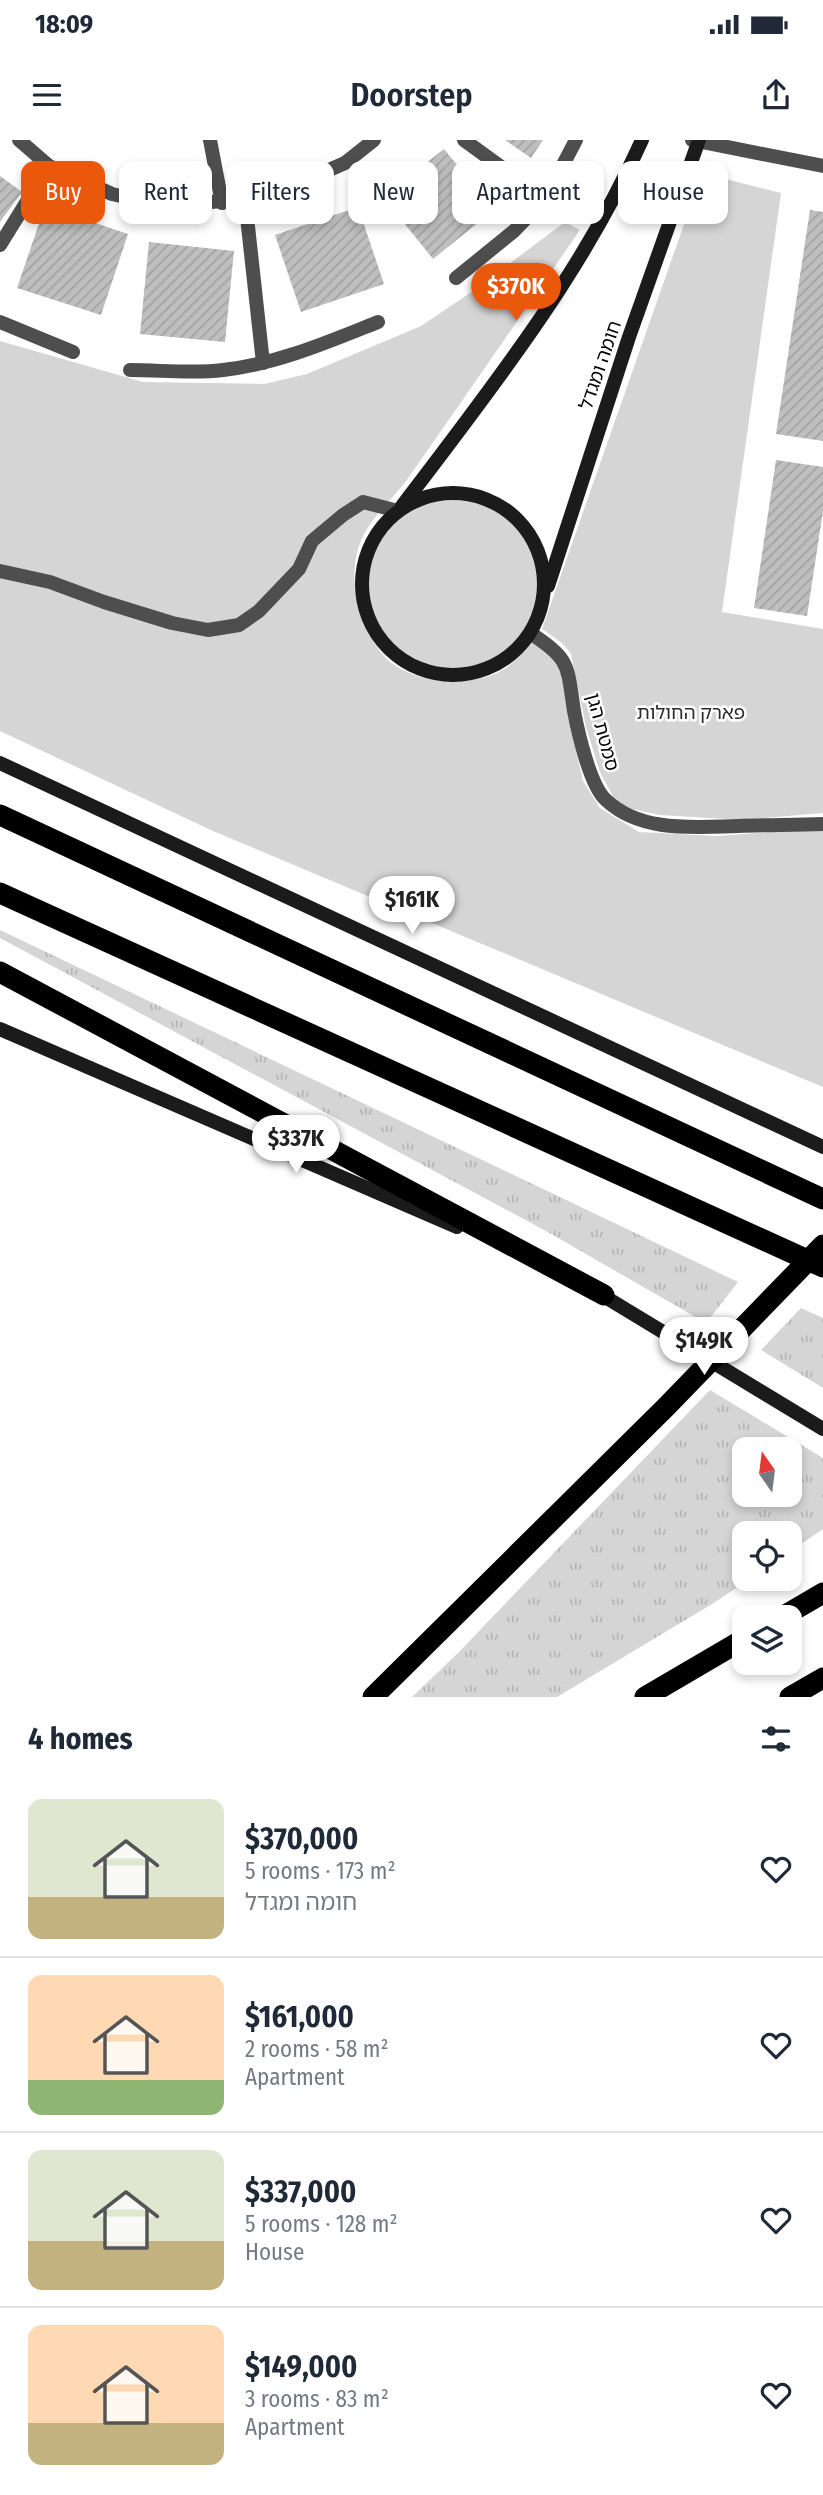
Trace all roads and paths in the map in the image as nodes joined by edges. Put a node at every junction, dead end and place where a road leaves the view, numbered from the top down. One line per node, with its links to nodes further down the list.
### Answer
1 (19, 140): 8 (street)
2 (210, 140): 15 (street)
3 (374, 140): 12 (street)
4 (464, 140): 9 (street)
5 (576, 140): 10 (street)
6 (642, 140): 26 (main road, חומה ומגדל)
7 (697, 141): 11 (street); 28 (main road, חומה ומגדל)
8 (43, 161)
9 (493, 161)
10 (565, 161)
11 (823, 166)
12 (334, 168)
13 (105, 191): 15 (street)
14 (226, 202): 15 (street)
15 (222, 203)
16 (21, 211): 19 (street)
17 (248, 224): 24 (street)
18 (521, 224): 20 (street)
19 (0, 244)
20 (456, 278)
21 (0, 322): 23 (street)
22 (378, 322): 24 (street)
23 (73, 352)
24 (263, 363): 25 (street)
25 (130, 370)
26 (398, 511): 27 (street); 28 (main road, חומה ומגדל); 29 (main road, חומה ומגדל)
27 (0, 571)
28 (542, 604): 29 (main road, חומה ומגדל)
29 (530, 633): 32 (street, סמטת הגן)
30 (0, 763): 36 (main road)
31 (0, 815): 37 (highway)
32 (823, 824)
33 (0, 894): 39 (highway)
34 (0, 972): 40 (highway)
35 (0, 1029): 40 (main road)
36 (823, 1147)
37 (823, 1199)
38 (823, 1245): 46 (highway)
39 (823, 1267)
40 (604, 1295): 41 (main road)
41 (823, 1429)
42 (823, 1593): 43 (highway)
43 (802, 1605)
44 (732, 1646): 47 (highway)
45 (823, 1678): 48 (highway)
46 (373, 1697)
47 (645, 1697)
48 (790, 1697)

